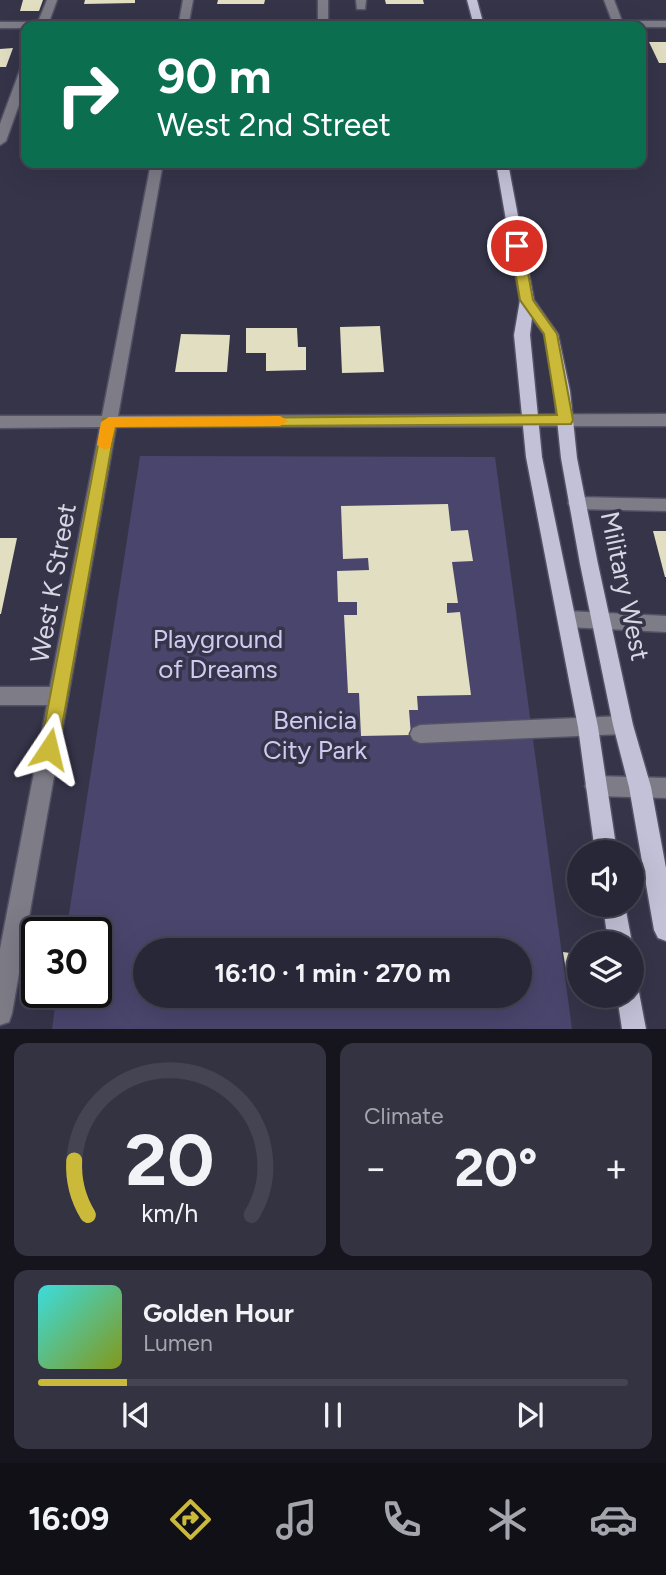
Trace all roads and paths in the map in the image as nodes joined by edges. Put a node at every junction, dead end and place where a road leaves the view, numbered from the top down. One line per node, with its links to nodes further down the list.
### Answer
1 (52, 0): 6 (street)
2 (188, 0): 7 (street)
3 (323, 0): 8 (street)
4 (472, 0): 9 (main road)
5 (609, 0): 10 (street)
6 (44, 21)
7 (184, 21)
8 (323, 21)
9 (478, 21)
10 (617, 21)
11 (0, 24): 12 (street)
12 (21, 24)
13 (646, 24): 14 (street)
14 (666, 24)
15 (21, 84): 16 (street)
16 (0, 141)
17 (157, 168): 24 (street, West K Street)
18 (503, 168): 19 (main road, Military West)
19 (527, 300): 20 (main road, Military West); 21 (main road, Military West)
20 (530, 420): 21 (street); 24 (street); 27 (main road, Military West)
21 (565, 420): 22 (street); 25 (main road, Military West)
22 (666, 420)
23 (0, 422): 24 (street)
24 (109, 422): 31 (street, West K Street)
25 (578, 503): 26 (street); 28 (main road, Military West)
26 (666, 505)
27 (567, 619): 28 (street); 33 (main road, Military West)
28 (601, 620): 29 (street); 32 (main road, Military West)
29 (666, 624)
30 (0, 696): 31 (street)
31 (59, 696): 41 (street, West K Street)
32 (623, 725): 33 (street); 36 (main road, Military West)
33 (588, 727): 34 (street); 35 (main road, Military West)
34 (420, 734)
35 (596, 786): 36 (street); 38 (main road, Military West)
36 (640, 787): 37 (street); 39 (main road, Military West)
37 (666, 788)
38 (604, 840)
39 (666, 930)
40 (631, 1008): 42 (main road)
41 (0, 1013)
42 (635, 1029)

